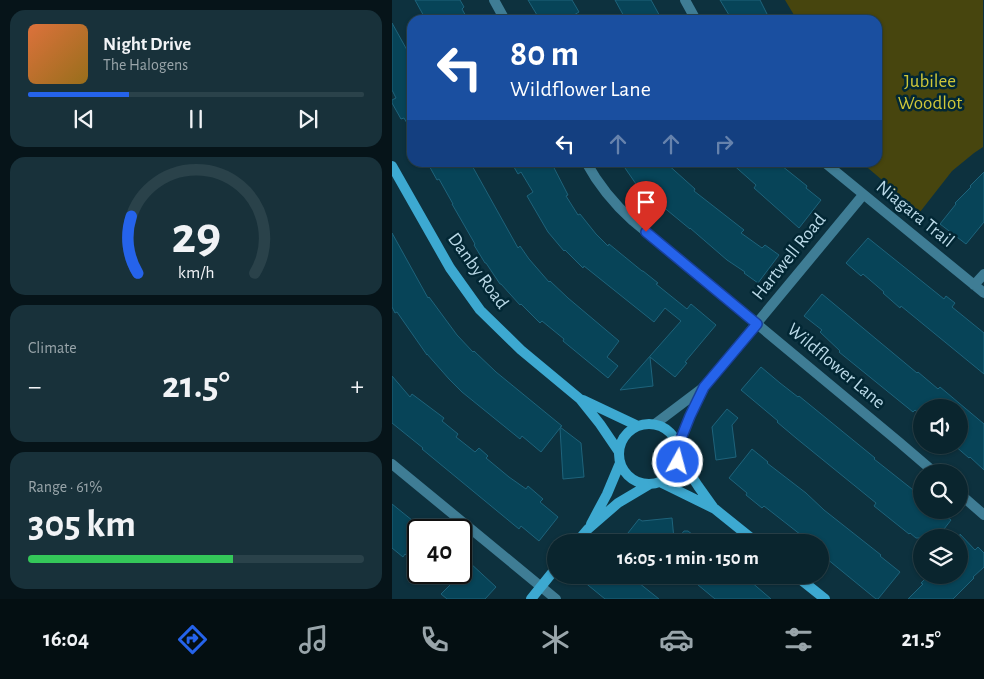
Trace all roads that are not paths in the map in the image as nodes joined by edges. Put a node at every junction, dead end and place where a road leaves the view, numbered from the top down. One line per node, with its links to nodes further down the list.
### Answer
1 (494, 0): 3 (street)
2 (685, 0): 4 (street)
3 (502, 15)
4 (693, 15)
5 (392, 166): 14 (street, Danby Road)
6 (589, 167): 12 (street, Wildflower Lane)
7 (830, 167): 8 (street, Niagara Trail)
8 (863, 194): 10 (street, Niagara Trail); 12 (street, Hartwell Road)
9 (984, 274): 10 (street)
10 (974, 285): 11 (street, Niagara Trail)
11 (984, 293)
12 (757, 324): 13 (street, Hartwell Road); 22 (street, Wildflower Lane)
13 (704, 387): 15 (street, Hartwell Road); 17 (street, Hartwell Road)
14 (580, 399): 16 (street, Danby Road); 18 (street, Danby Road)
15 (655, 424): 16 (street); 17 (street)
16 (638, 426): 18 (street)
17 (678, 446): 19 (street)
18 (618, 452): 20 (street)
19 (679, 457): 23 (street); 25 (street)
20 (620, 463): 23 (street); 27 (street)
21 (392, 464): 32 (street)
22 (925, 464)
23 (655, 483): 25 (street); 27 (street)
24 (968, 501): 26 (street)
25 (715, 510): 29 (street)
26 (984, 516)
27 (588, 529): 28 (street)
28 (584, 534)
29 (746, 534)
30 (547, 579): 32 (street)
31 (806, 584): 35 (street)
32 (541, 586): 33 (street); 34 (street)
33 (531, 599)
34 (556, 599)
35 (825, 599)

